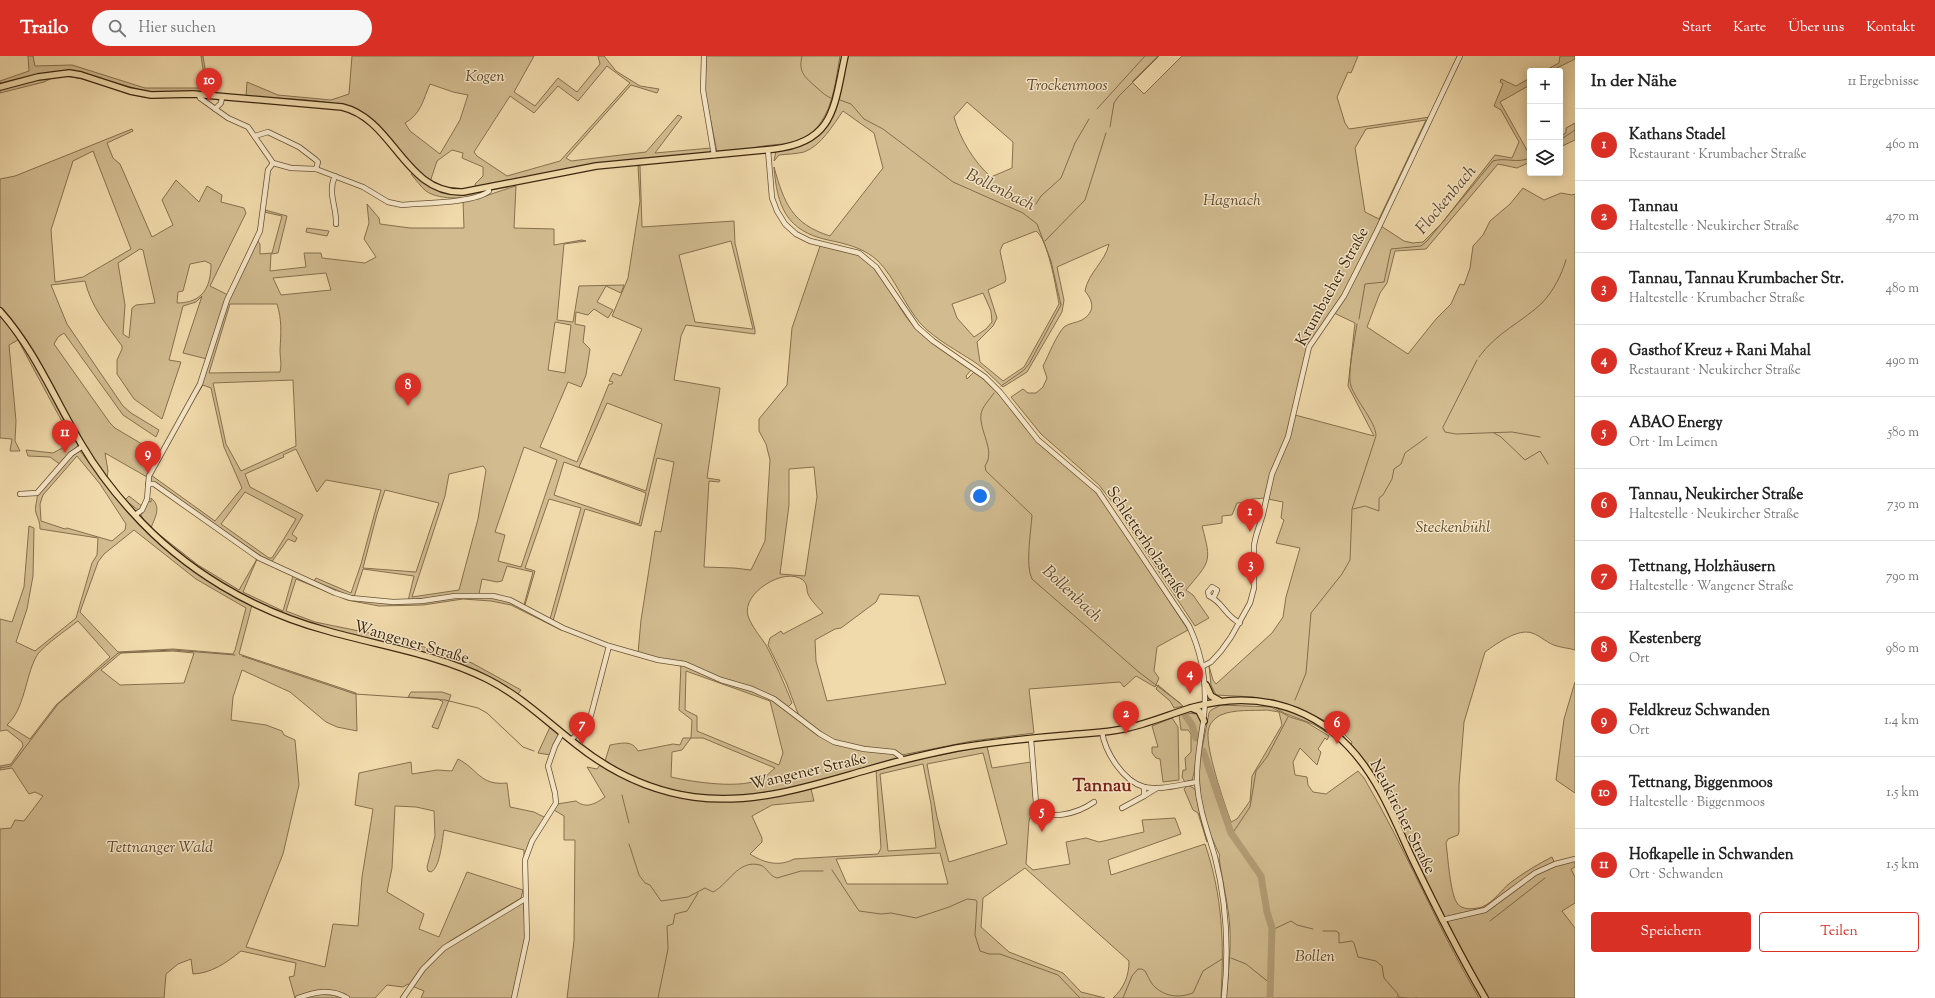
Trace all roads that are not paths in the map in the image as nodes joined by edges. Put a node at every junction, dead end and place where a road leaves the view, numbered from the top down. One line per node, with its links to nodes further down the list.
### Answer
1 (704, 56): 10 (street)
2 (846, 56): 9 (main road)
3 (1460, 56): 22 (street, Krumbacher Straße)
4 (0, 87): 5 (main road)
5 (199, 95): 6 (main road); 7 (street)
6 (222, 97): 7 (street); 14 (main road)
7 (215, 109): 8 (street)
8 (255, 136): 11 (street); 12 (street)
9 (768, 150): 10 (main road); 24 (street, Schletterholzstraße)
10 (714, 155): 14 (main road)
11 (273, 163): 12 (street); 18 (street)
12 (316, 169): 13 (street)
13 (335, 176): 14 (street); 15 (street)
14 (488, 188)
15 (336, 224)
16 (0, 311): 17 (main road, Wangener Straße)
17 (83, 446): 19 (street); 20 (main road, Wangener Straße)
18 (148, 484): 20 (street); 23 (street)
19 (20, 494)
20 (135, 515): 31 (main road, Wangener Straße)
21 (1214, 597): 22 (street)
22 (1240, 623): 24 (street, Krumbacher Straße)
23 (609, 646): 33 (street); 35 (street)
24 (1203, 666): 25 (street, Schletterholzstraße)
25 (1206, 685): 26 (main road); 27 (street, Schletterholzstraße)
26 (1220, 701): 27 (main road, Neukircher Straße); 44 (main road, Neukircher Straße)
27 (1206, 704): 28 (main road, Neukircher Straße); 29 (street, Schletterholzstraße)
28 (1191, 708): 29 (main road); 30 (main road, Neukircher Straße)
29 (1204, 721): 36 (street, Schletterholzstraße)
30 (1102, 732): 32 (main road, Neukircher Straße); 37 (street)
31 (562, 733): 33 (main road, Wangener Straße); 43 (street)
32 (1031, 739): 34 (main road, Neukircher Straße); 40 (street)
33 (571, 740): 35 (main road, Wangener Straße)
34 (992, 743): 35 (main road, Wangener Straße)
35 (902, 760)
36 (1197, 782): 38 (street); 49 (street, Schletterholzstraße)
37 (1144, 787): 38 (street); 39 (street)
38 (1159, 787): 39 (street)
39 (1144, 796): 41 (street)
40 (1094, 802)
41 (1122, 808)
42 (1575, 859): 44 (street)
43 (525, 899): 47 (street); 48 (street)
44 (1442, 920): 50 (main road, Neukircher Straße)
45 (298, 998): 46 (street)
46 (347, 998)
47 (404, 998)
48 (514, 998)
49 (1224, 998)
50 (1485, 998)

